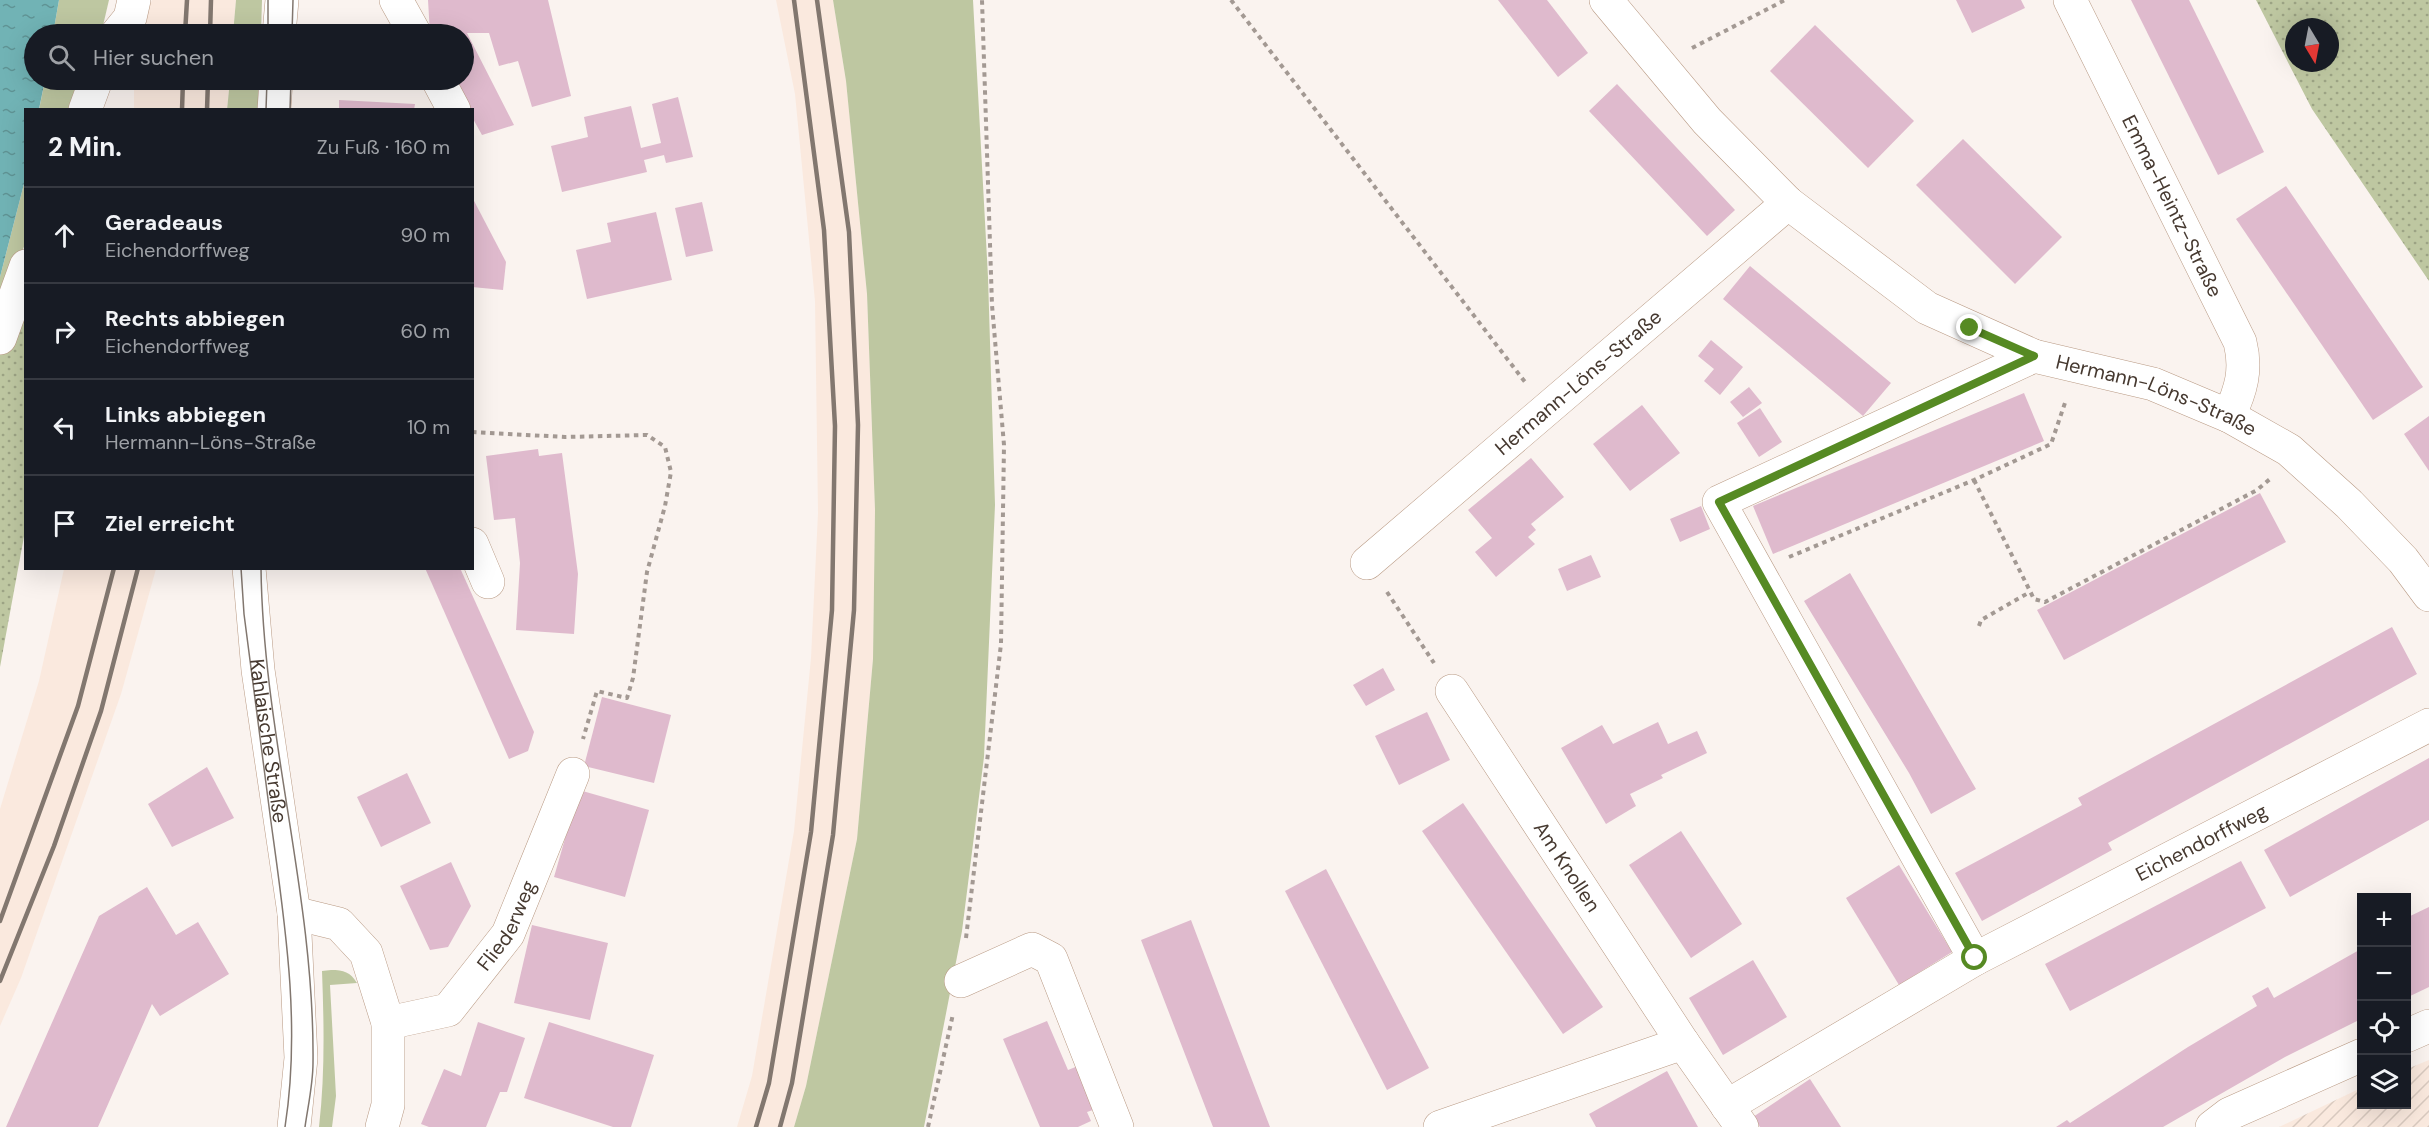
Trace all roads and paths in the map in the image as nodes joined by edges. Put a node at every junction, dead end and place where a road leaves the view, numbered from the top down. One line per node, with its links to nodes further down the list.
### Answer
1 (117, 0): 10 (street)
2 (134, 0): 11 (street)
3 (282, 0): 12 (street)
4 (396, 0): 13 (street)
5 (982, 0): 45 (path)
6 (1231, 0): 26 (path)
7 (1606, 0): 21 (street, Hermann-Löns-Straße)
8 (1785, 0): 14 (path)
9 (2070, 0): 27 (street, Emma-Heintz-Straße)
10 (113, 24)
11 (125, 24)
12 (280, 24)
13 (409, 24)
14 (1683, 52)
15 (92, 90): 18 (street)
16 (275, 90): 19 (street)
17 (443, 90): 20 (street)
18 (86, 108)
19 (274, 108)
20 (453, 108)
21 (1788, 203): 24 (street, Hermann-Löns-Straße); 26 (street, Hermann-Löns-Straße)
22 (24, 272): 23 (street)
23 (0, 338)
24 (2034, 356): 27 (street, Hermann-Löns-Straße); 33 (street)
25 (2069, 393): 30 (path)
26 (1546, 410): 32 (street, Hermann-Löns-Straße)
27 (2229, 416): 37 (street, Hermann-Löns-Straße)
28 (474, 432): 42 (path)
29 (2274, 473): 36 (path)
30 (1974, 480): 33 (path); 36 (path)
31 (474, 549): 35 (street)
32 (1367, 563)
33 (1757, 569): 44 (street)
34 (249, 570): 43 (street, Kahlaische Straße)
35 (488, 582)
36 (2030, 592): 39 (path)
37 (2429, 596)
38 (1405, 617): 40 (path)
39 (1979, 626)
40 (1452, 691): 49 (street, Am Knollen)
41 (2429, 725): 44 (street, Eichendorffweg)
42 (573, 774): 46 (street, Fliederweg)
43 (294, 913): 46 (street); 53 (street, Kahlaische Straße)
44 (1975, 958): 51 (street, Eichendorffweg)
45 (961, 981): 55 (path); 56 (street)
46 (388, 1023): 54 (street)
47 (2429, 1026): 48 (street)
48 (2411, 1034)
49 (1683, 1042): 51 (street, Am Knollen); 57 (street)
50 (2357, 1057): 52 (street)
51 (1735, 1116)
52 (2226, 1123)
53 (294, 1127)
54 (381, 1127)
55 (928, 1127)
56 (1117, 1127)
57 (1440, 1127)

